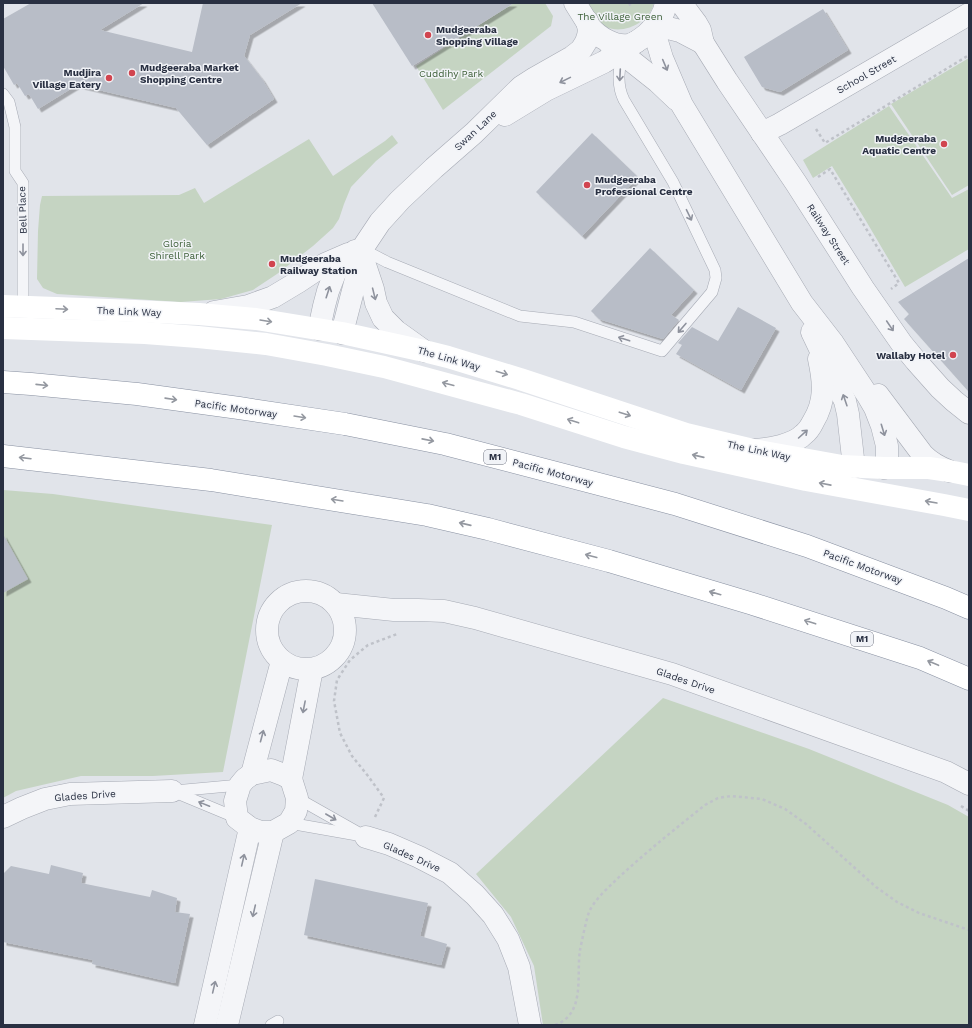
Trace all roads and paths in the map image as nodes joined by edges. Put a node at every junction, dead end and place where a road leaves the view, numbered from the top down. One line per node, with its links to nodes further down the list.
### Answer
1 (575, 3): 7 (street)
2 (629, 3): 5 (path)
3 (666, 3): 8 (street)
4 (682, 3): 9 (street, Railway Street)
5 (631, 7)
6 (969, 14): 16 (street, School Street)
7 (586, 21): 10 (street); 15 (street, Swan Lane)
8 (655, 27): 9 (street); 10 (street); 13 (street, one-way to 13)
9 (703, 43): 16 (street, Railway Street)
10 (627, 50): 13 (street); 15 (street, one-way to 15); 18 (lane, one-way to 18)
11 (969, 55): 14 (path)
12 (3, 94): 21 (lane, Bell Place, one-way to 21)
13 (682, 105): 20 (street)
14 (814, 125)
15 (474, 133): 18 (street, Swan Lane)
16 (762, 133): 31 (street, Railway Street, one-way to 31)
17 (818, 177): 19 (path)
18 (359, 252): 22 (street); 25 (street, Swan Lane, one-way to 18); 26 (street, Swan Lane); 28 (street, one-way to 28)
19 (899, 283)
20 (802, 303): 23 (street); 27 (street)
21 (11, 306): 22 (main road, The Link Way, one-way to 22); 24 (main road)
22 (199, 314): 25 (main road, The Link Way, one-way to 25)
23 (808, 324): 32 (street, one-way to 23); 34 (street, one-way to 23)
24 (9, 328): 29 (main road)
25 (319, 330): 26 (main road, The Link Way); 29 (main road)
26 (342, 333): 28 (main road, The Link Way); 29 (main road)
27 (833, 343): 35 (street, one-way to 35); 36 (street)
28 (424, 351): 32 (main road, The Link Way, one-way to 32)
29 (327, 355): 37 (main road, one-way to 29)
30 (3, 382): 40 (main road, Pacific Motorway / M1, one-way to 40)
31 (969, 413)
32 (753, 450): 34 (main road, The Link Way)
33 (3, 456): 46 (main road, M1, one-way to 33)
34 (854, 467): 35 (main road, The Link Way); 37 (main road)
35 (884, 468): 36 (main road); 37 (main road)
36 (959, 473)
37 (864, 491): 38 (main road, one-way to 37)
38 (969, 510)
39 (336, 604): 41 (street, Glades Drive); 42 (street); 44 (street, Glades Drive)
40 (969, 608)
41 (394, 610): 42 (street, Glades Drive); 48 (street, Glades Drive)
42 (345, 630): 45 (street)
43 (402, 634): 56 (path)
44 (282, 661): 45 (street); 47 (street, one-way to 44)
45 (312, 669): 49 (street, one-way to 49)
46 (969, 679)
47 (246, 779): 49 (street, Glades Drive); 50 (lane, Glades Drive); 54 (street)
48 (969, 784)
49 (294, 788): 55 (street); 56 (lane, Glades Drive, one-way to 56)
50 (172, 791): 53 (street, Glades Drive); 54 (lane, Glades Drive, one-way to 50)
51 (955, 803): 52 (path)
52 (969, 811)
53 (3, 817)
54 (244, 823): 55 (street, Glades Drive); 58 (street, one-way to 54)
55 (281, 827): 56 (lane, Glades Drive); 59 (street, one-way to 59)
56 (366, 837): 60 (street, Glades Drive)
57 (969, 930): 61 (path)
58 (205, 1025)
59 (227, 1025)
60 (530, 1025)
61 (555, 1025)

